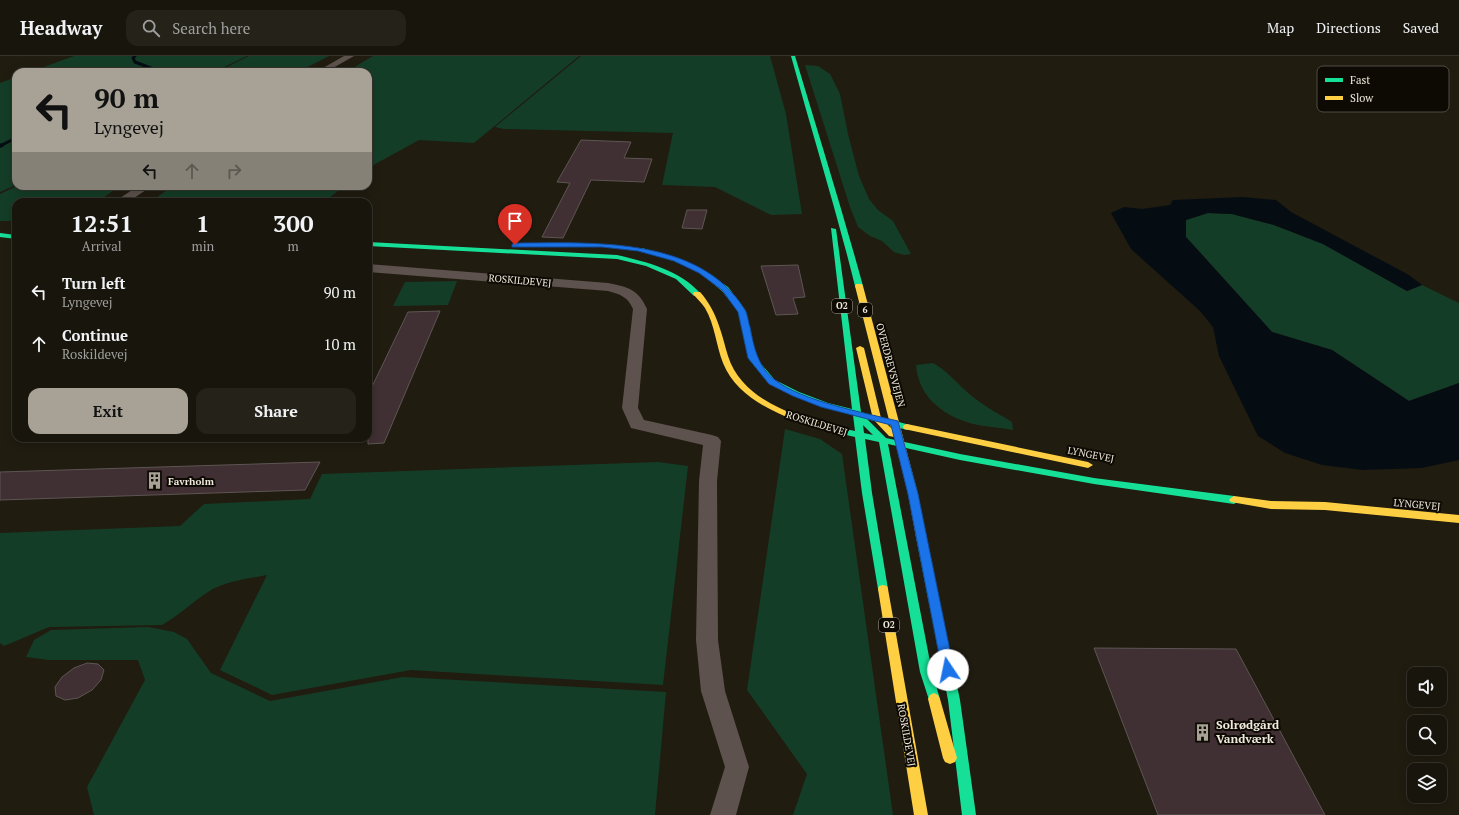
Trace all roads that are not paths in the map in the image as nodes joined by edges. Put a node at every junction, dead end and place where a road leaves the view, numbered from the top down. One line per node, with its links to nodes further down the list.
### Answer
1 (350, 56): 3 (street)
2 (793, 56): 8 (main road, OVERDREVSVEJEN / 6)
3 (328, 68)
4 (140, 190): 6 (street)
5 (143, 190): 7 (street)
6 (127, 198)
7 (134, 198)
8 (832, 198): 18 (main road, OVERDREVSVEJEN / O2); 21 (main road, OVERDREVSVEJEN / 6)
9 (0, 229): 10 (main road)
10 (12, 229)
11 (0, 235): 12 (main road)
12 (12, 236)
13 (372, 244): 15 (main road, ROSKILDEVEJ)
14 (565, 245): 15 (main road, ROSKILDEVEJ)
15 (443, 246): 22 (main road, ROSKILDEVEJ)
16 (631, 249): 19 (main road, ROSKILDEVEJ)
17 (372, 268): 29 (street, ROSKILDEVEJ)
18 (838, 277): 19 (main road, OVERDREVSVEJEN / O2); 20 (main road)
19 (856, 413): 20 (main road, LYNGEVEJ); 22 (main road, OVERDREVSVEJEN / O2); 23 (main road)
20 (877, 419): 21 (main road, LYNGEVEJ); 24 (main road)
21 (895, 424): 24 (main road, 6); 25 (main road, LYNGEVEJ)
22 (859, 435): 23 (main road, LYNGEVEJ); 30 (main road, ROSKILDEVEJ / O2)
23 (883, 440): 24 (main road, LYNGEVEJ); 31 (main road)
24 (901, 444): 27 (main road, LYNGEVEJ); 31 (main road, 6)
25 (1098, 466)
26 (1252, 493): 27 (main road, LYNGEVEJ)
27 (1325, 506): 28 (main road, LYNGEVEJ)
28 (1459, 519)
29 (723, 815)
30 (921, 815)
31 (967, 815)

